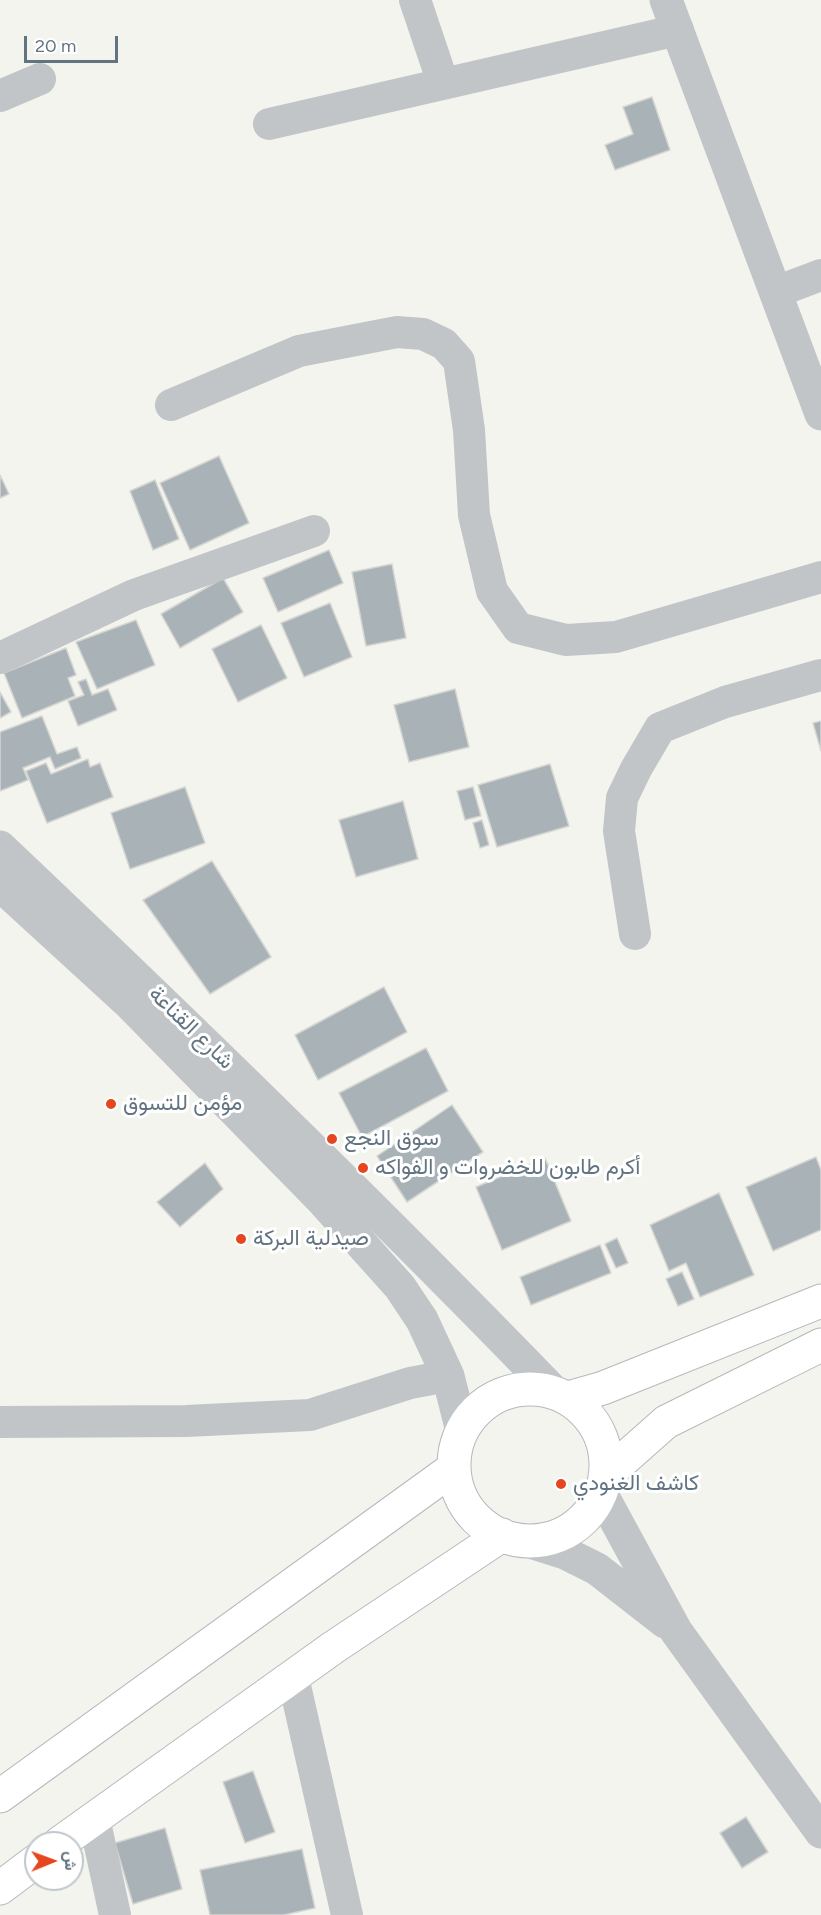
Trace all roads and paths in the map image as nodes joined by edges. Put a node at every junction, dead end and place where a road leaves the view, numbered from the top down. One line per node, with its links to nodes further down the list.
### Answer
1 (415, 0): 5 (street)
2 (666, 0): 3 (street)
3 (678, 30): 5 (street); 9 (street)
4 (40, 80): 6 (street)
5 (443, 83): 7 (street)
6 (0, 96)
7 (269, 124)
8 (821, 275): 9 (street)
9 (776, 292): 11 (street)
10 (171, 405): 13 (street)
11 (821, 414)
12 (314, 531): 14 (street)
13 (821, 577)
14 (0, 658)
15 (821, 675): 18 (street)
16 (0, 847): 19 (street, شارع القناعة)
17 (0, 885): 19 (street, شارع القناعة)
18 (635, 934)
19 (333, 1190): 22 (street, شارع القناعة); 23 (street, شارع القناعة)
20 (821, 1300): 23 (main road)
21 (821, 1345): 27 (main road)
22 (448, 1376): 24 (street); 25 (street, شارع القناعة)
23 (561, 1395): 25 (main road); 27 (main road)
24 (0, 1422)
25 (462, 1431): 26 (main road)
26 (454, 1468): 28 (main road); 31 (main road)
27 (603, 1484): 28 (main road); 29 (street)
28 (515, 1538): 29 (street); 30 (main road)
29 (676, 1630): 34 (street)
30 (293, 1677): 32 (main road); 38 (street)
31 (0, 1796)
32 (93, 1818): 33 (main road); 37 (street)
33 (76, 1831)
34 (821, 1832)
35 (24, 1870): 36 (main road)
36 (0, 1888)
37 (115, 1915)
38 (347, 1915)

